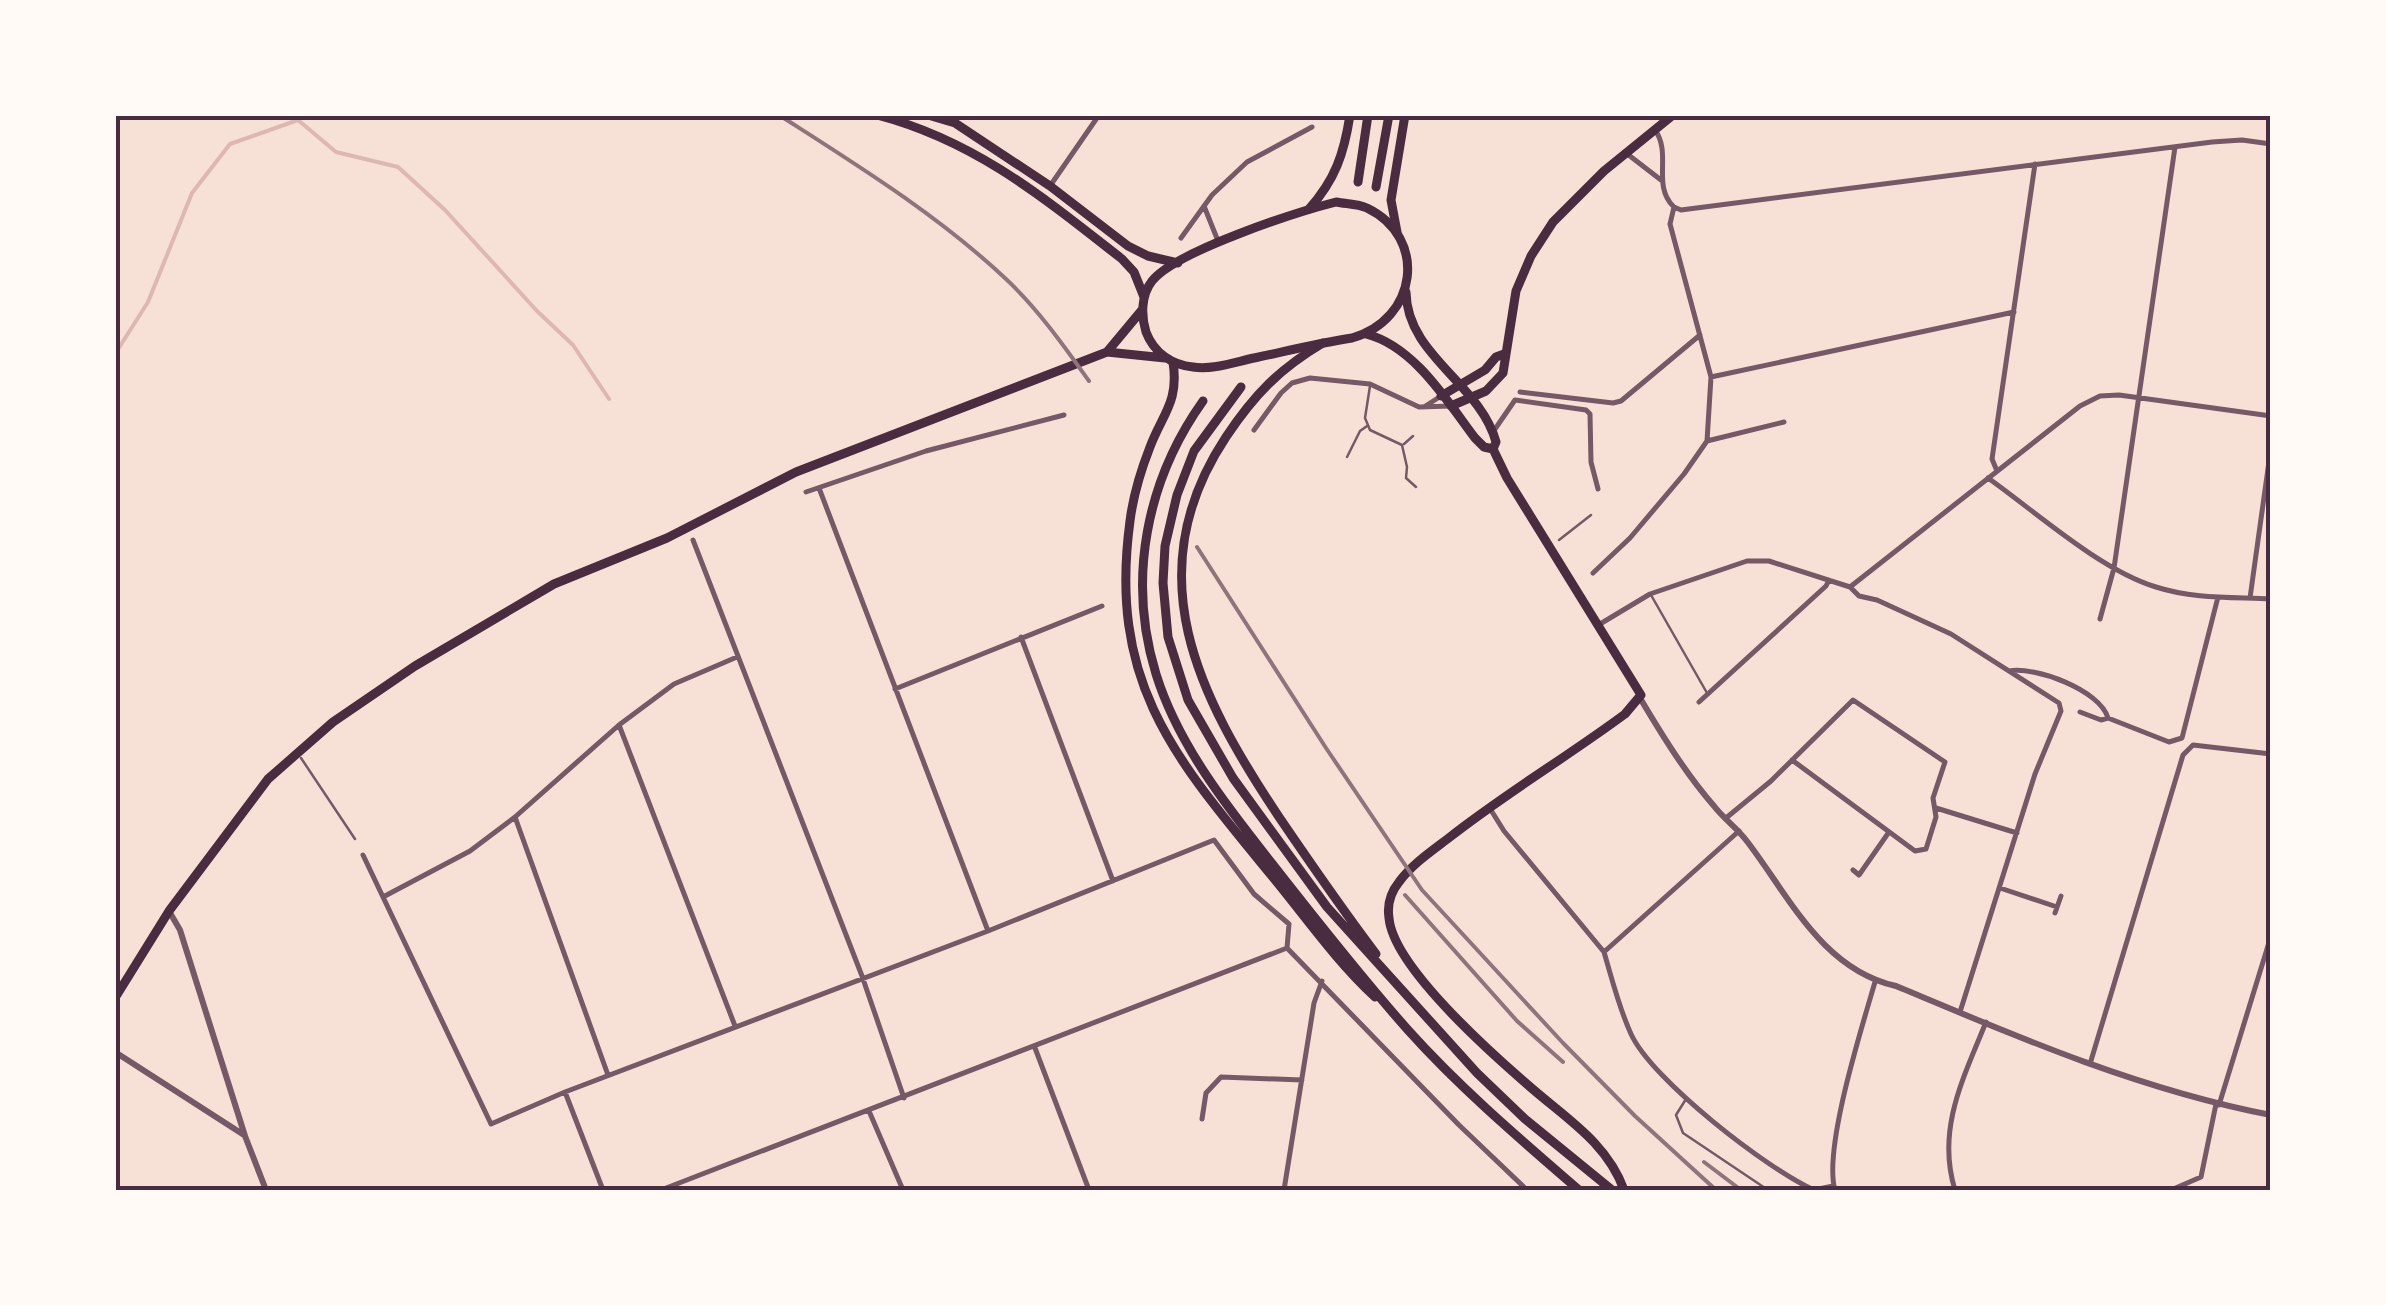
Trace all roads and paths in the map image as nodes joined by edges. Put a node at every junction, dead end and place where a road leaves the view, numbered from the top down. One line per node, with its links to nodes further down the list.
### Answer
1 (878, 115): 15 (main road)
2 (928, 115): 9 (main road)
3 (1099, 115): 21 (street)
4 (1350, 115): 25 (main road)
5 (1368, 115): 20 (main road)
6 (1389, 115): 22 (main road)
7 (1405, 115): 26 (main road)
8 (1672, 115): 11 (main road)
9 (940, 117): 15 (main road); 21 (main road)
10 (1312, 128): 12 (street)
11 (1654, 130): 17 (main road); 19 (street)
12 (1301, 134): 13 (street); 23 (street)
13 (1304, 142)
14 (2271, 144): 16 (street)
15 (965, 146): 31 (main road)
16 (2175, 147): 18 (street); 46 (street)
17 (1626, 153): 19 (street); 38 (main road)
18 (2034, 164): 24 (street); 33 (street)
19 (1661, 180): 24 (street)
20 (1358, 182)
21 (1050, 186): 29 (main road)
22 (1376, 187)
23 (1204, 206): 27 (street); 28 (street)
24 (1674, 207): 35 (street)
25 (1309, 209): 26 (main road); 28 (main road)
26 (1397, 232): 30 (main road)
27 (1181, 238)
28 (1219, 243): 29 (main road)
29 (1178, 263): 31 (main road)
30 (1406, 292): 34 (main road); 42 (main road)
31 (1144, 297): 32 (main road)
32 (1142, 310): 37 (main road); 39 (main road)
33 (2014, 312): 40 (street); 63 (street)
34 (1366, 334): 36 (main road); 45 (main road)
35 (1700, 336): 40 (street); 44 (street)
36 (1323, 343): 39 (main road); 120 (main road)
37 (1102, 354): 39 (main road); 93 (main road)
38 (1504, 354): 42 (main road); 47 (main road)
39 (1169, 360): 123 (main road)
40 (1711, 376): 58 (street)
41 (1370, 384): 50 (street); 54 (lane); 55 (street)
42 (1461, 385): 45 (main road); 47 (main road)
43 (1241, 386): 120 (main road)
44 (1520, 392)
45 (1441, 396): 49 (main road); 50 (street)
46 (2138, 396): 52 (street); 63 (street); 72 (street)
47 (1472, 399): 49 (main road); 56 (main road)
48 (1203, 402): 123 (main road)
49 (1451, 406): 50 (street); 61 (main road)
50 (1424, 408)
51 (1064, 416): 66 (street)
52 (2271, 416)
53 (1784, 422): 58 (street)
54 (1368, 425): 59 (lane); 62 (lane)
55 (1254, 430)
56 (1493, 432): 61 (main road); 67 (street)
57 (1414, 436): 59 (lane)
58 (1707, 440): 73 (street)
59 (1402, 444): 65 (lane)
60 (2271, 448): 78 (street)
61 (1492, 449): 82 (main road)
62 (1347, 458)
63 (1997, 471): 64 (street)
64 (1988, 478): 72 (street); 75 (street)
65 (1416, 487)
66 (818, 488): 68 (street); 86 (street)
67 (1598, 488)
68 (806, 492)
69 (1591, 515): 71 (lane)
70 (693, 540): 84 (street)
71 (1559, 540)
72 (2114, 568): 77 (street); 81 (street)
73 (1593, 574)
74 (1829, 580): 75 (street); 76 (street); 87 (street)
75 (1850, 587): 85 (street)
76 (1650, 594): 82 (street); 87 (lane)
77 (2218, 597): 78 (street); 91 (street)
78 (2250, 598): 79 (street)
79 (2271, 599)
80 (1102, 606): 83 (street)
81 (2100, 619)
82 (1598, 625): 88 (main road)
83 (1021, 636): 86 (street); 106 (street)
84 (737, 658): 92 (street); 115 (street)
85 (2008, 672): 91 (street); 102 (street)
86 (895, 689): 111 (street)
87 (1707, 694): 89 (street)
88 (1640, 698): 96 (main road); 99 (street)
89 (1699, 702)
90 (2080, 712): 91 (street)
91 (2108, 718)
92 (619, 725): 98 (street); 122 (street)
93 (297, 752): 103 (lane); 110 (main road)
94 (2271, 754): 126 (street)
95 (1792, 760): 97 (street); 99 (street); 101 (street)
96 (1489, 807): 114 (street); 137 (main road)
97 (1936, 808): 101 (street); 102 (street)
98 (515, 817): 109 (street); 127 (street)
99 (1726, 818): 100 (street)
100 (1739, 831): 114 (street); 117 (street)
101 (1889, 832): 105 (street)
102 (2017, 833): 107 (street)
103 (356, 839)
104 (363, 855): 109 (street)
105 (1853, 870)
106 (1113, 881): 111 (street); 113 (street)
107 (2000, 888): 108 (street); 119 (street)
108 (2061, 896)
109 (384, 898): 129 (street)
110 (169, 911): 118 (main road); 136 (street)
111 (988, 931): 115 (street)
112 (2271, 936): 132 (street)
113 (1287, 948): 116 (street); 124 (street)
114 (1604, 952): 131 (street)
115 (862, 976): 122 (street); 130 (street)
116 (1322, 981): 128 (street); 146 (street)
117 (1875, 982): 119 (street); 139 (street)
118 (115, 998)
119 (1960, 1012): 121 (street)
120 (1424, 1015): 148 (main road)
121 (1986, 1022): 126 (street); 150 (street)
122 (735, 1026): 127 (street)
123 (1409, 1030): 147 (main road)
124 (1035, 1048): 130 (street); 144 (street)
125 (115, 1052): 136 (street)
126 (2090, 1064): 132 (street)
127 (608, 1075): 129 (street)
128 (1302, 1080): 135 (street); 145 (street)
129 (565, 1092): 141 (street)
130 (904, 1098): 133 (street)
131 (1686, 1098): 139 (street); 149 (lane)
132 (2218, 1105): 134 (street); 151 (street)
133 (870, 1111): 138 (street); 143 (street)
134 (2271, 1116)
135 (1202, 1119)
136 (246, 1136): 140 (street)
137 (1622, 1186)
138 (684, 1187): 142 (street)
139 (1834, 1188)
140 (266, 1190)
141 (602, 1190)
142 (661, 1190)
143 (903, 1190)
144 (1089, 1190)
145 (1284, 1190)
146 (1527, 1190)
147 (1579, 1190)
148 (1612, 1190)
149 (1768, 1190)
150 (1955, 1190)
151 (2171, 1190)

